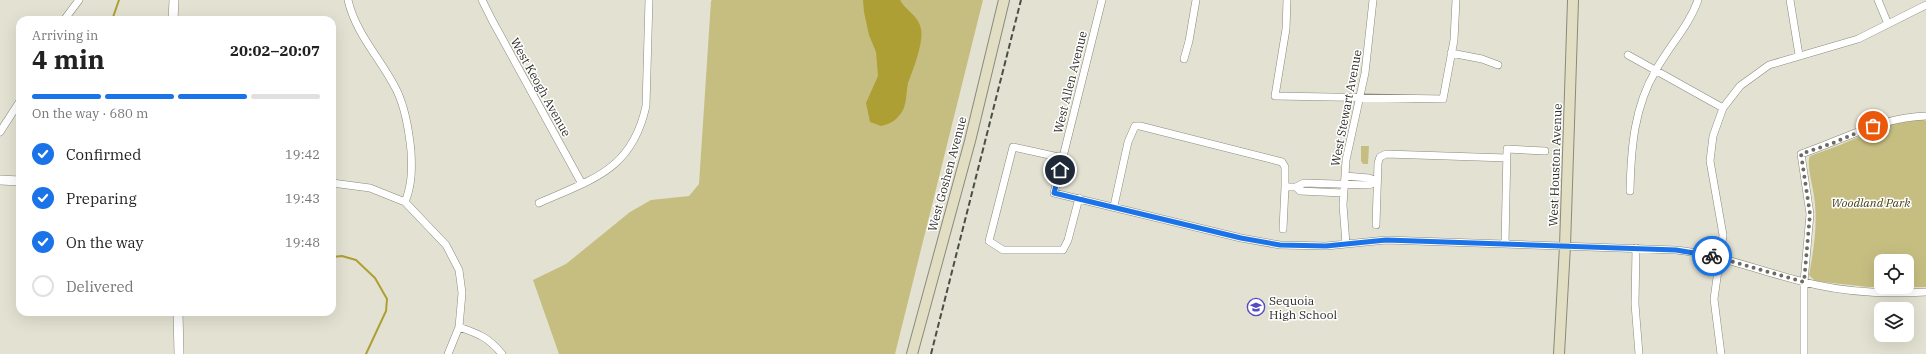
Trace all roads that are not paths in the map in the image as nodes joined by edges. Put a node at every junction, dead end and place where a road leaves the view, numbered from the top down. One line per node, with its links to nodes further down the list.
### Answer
1 (79, 0): 17 (street)
2 (174, 0): 18 (street)
3 (348, 0): 47 (street)
4 (482, 0): 40 (street, West Keogh Avenue)
5 (649, 0): 40 (street)
6 (1004, 0): 64 (main road, West Goshen Avenue)
7 (1102, 0): 32 (street, West Allen Avenue)
8 (1196, 0): 23 (street)
9 (1288, 0): 26 (street)
10 (1373, 0): 26 (street, West Stewart Avenue)
11 (1456, 0): 20 (street)
12 (1573, 0): 54 (main road, West Houston Avenue)
13 (1698, 0): 25 (street)
14 (1790, 0): 22 (street)
15 (1878, 0): 19 (street)
16 (1925, 7): 19 (street)
17 (67, 16)
18 (173, 16)
19 (1888, 24): 22 (street)
20 (1451, 53): 24 (street); 26 (street)
21 (1628, 55): 25 (street)
22 (1799, 55): 28 (street)
23 (1184, 59)
24 (1498, 65)
25 (1655, 71): 28 (street); 44 (street)
26 (1359, 98): 34 (street, West Stewart Avenue)
27 (16, 107): 30 (street)
28 (1723, 108): 56 (street)
29 (1926, 116): 57 (street)
30 (0, 132)
31 (1545, 151): 33 (street)
32 (1063, 158): 46 (street, West Allen Avenue); 46 (street)
33 (1507, 158): 38 (street); 53 (street)
34 (1345, 176): 37 (street); 41 (street, West Stewart Avenue)
35 (0, 180): 36 (street)
36 (16, 181)
37 (1363, 181): 38 (street); 41 (street)
38 (1378, 181): 50 (street)
39 (336, 184): 47 (street)
40 (582, 184): 48 (street)
41 (1344, 184): 43 (street); 45 (street, West Stewart Avenue)
42 (1285, 187): 43 (street); 49 (street); 51 (street)
43 (1296, 187): 45 (street)
44 (1630, 191)
45 (1343, 193): 52 (street, West Stewart Avenue)
46 (1079, 198): 49 (street)
47 (405, 202): 60 (street)
48 (539, 203)
49 (1114, 206): 52 (street)
50 (1376, 225)
51 (1283, 229)
52 (1346, 244): 53 (street)
53 (1505, 244): 54 (street)
54 (1565, 246): 55 (street); 65 (main road, West Houston Avenue)
55 (1636, 248): 56 (street); 66 (street)
56 (1721, 258): 57 (street); 67 (street)
57 (1804, 282): 58 (street); 68 (street)
58 (1926, 292)
59 (178, 316): 61 (street)
60 (459, 327): 62 (street); 63 (street)
61 (179, 354)
62 (448, 354)
63 (502, 354)
64 (912, 354)
65 (1559, 354)
66 (1639, 354)
67 (1721, 354)
68 (1804, 354)

